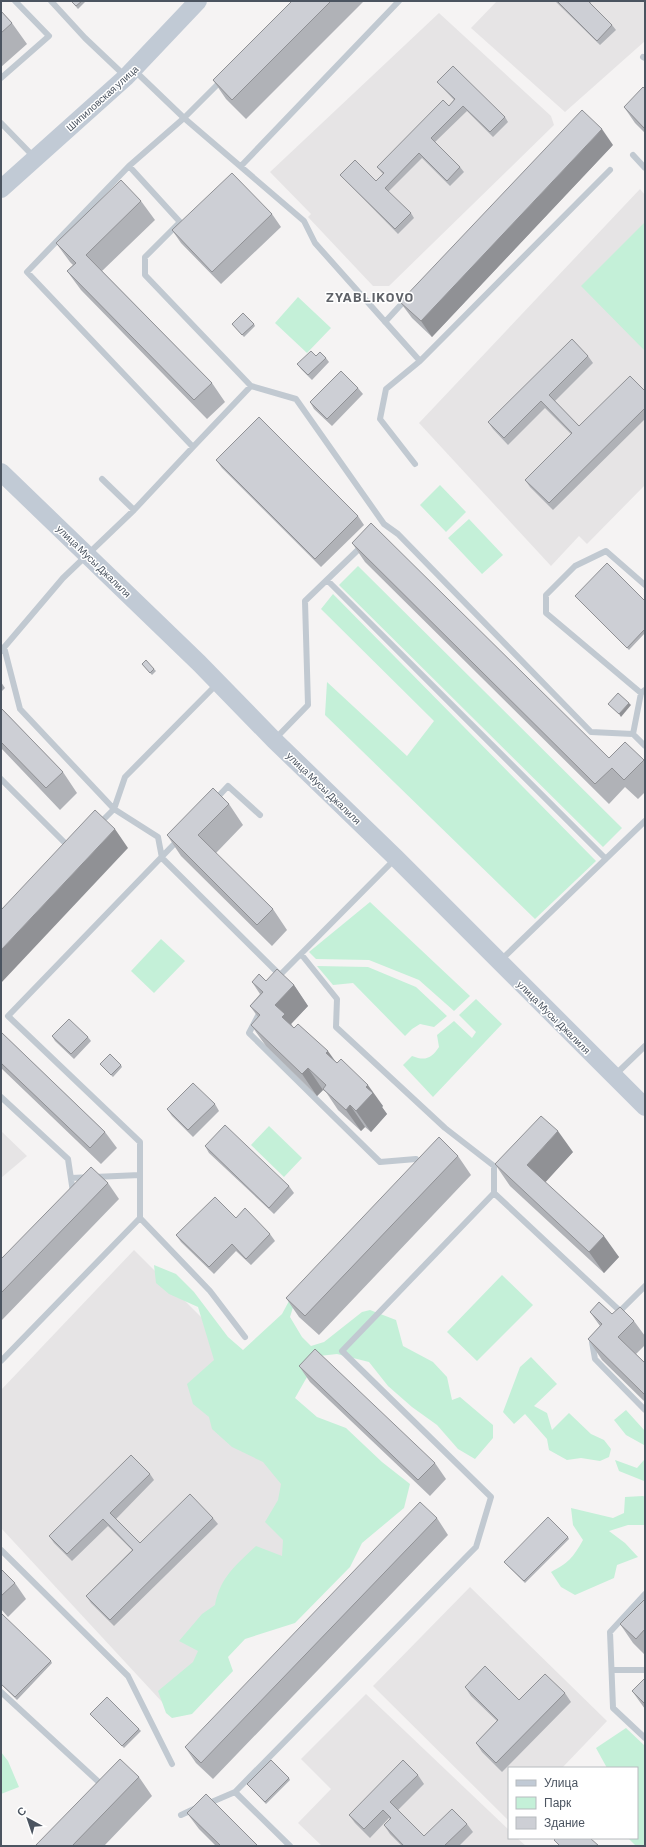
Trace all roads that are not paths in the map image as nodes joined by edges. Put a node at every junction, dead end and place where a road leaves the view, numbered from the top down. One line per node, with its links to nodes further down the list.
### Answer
1 (15, 1): 7 (lane)
2 (51, 1): 5 (lane)
3 (198, 1): 5 (main road, Шипиловская улица)
4 (399, 1): 13 (lane)
5 (130, 73): 8 (lane); 11 (main road, Шипиловская улица)
6 (228, 73): 8 (lane)
7 (1, 78)
8 (184, 118): 12 (lane); 13 (lane)
9 (1, 123): 11 (lane)
10 (633, 155): 14 (lane)
11 (35, 158): 16 (main road, Шипиловская улица)
12 (129, 166): 20 (lane); 21 (lane)
13 (241, 166): 18 (lane)
14 (645, 168)
15 (610, 170): 19 (lane)
16 (1, 189)
17 (412, 293): 18 (lane)
18 (385, 322): 19 (lane)
19 (420, 361): 22 (lane)
20 (251, 386): 21 (lane); 26 (lane)
21 (193, 447): 25 (lane)
22 (415, 464)
23 (1, 472): 29 (main road, улица Мусы Джалиля)
24 (102, 479): 25 (lane)
25 (134, 510): 29 (lane)
26 (384, 524): 27 (lane); 35 (lane)
27 (379, 530)
28 (368, 540): 30 (lane)
29 (87, 553): 32 (lane); 33 (main road, улица Мусы Джалиля)
30 (327, 580): 36 (lane); 50 (lane)
31 (645, 585): 34 (lane)
32 (3, 649): 40 (lane)
33 (219, 683): 36 (main road, улица Мусы Джалиля); 40 (lane)
34 (643, 692): 35 (lane)
35 (632, 734): 37 (lane)
36 (274, 740): 49 (main road, улица Мусы Джалиля)
37 (645, 746)
38 (1, 779): 46 (lane)
39 (208, 808): 41 (lane)
40 (114, 809): 43 (lane); 48 (lane)
41 (260, 815)
42 (645, 821): 50 (lane)
43 (93, 830)
44 (182, 836): 48 (lane)
45 (78, 846): 46 (lane)
46 (73, 851): 47 (lane)
47 (68, 856)
48 (162, 858): 53 (lane); 61 (lane)
49 (396, 858): 51 (lane); 52 (main road, улица Мусы Джалиля)
50 (606, 859): 52 (lane)
51 (301, 954): 53 (lane); 63 (lane)
52 (499, 963): 57 (main road, улица Мусы Джалиля)
53 (280, 976): 54 (lane)
54 (276, 982)
55 (266, 1001): 60 (lane)
56 (645, 1046): 57 (lane)
57 (614, 1076): 59 (main road, улица Мусы Джалиля)
58 (1, 1097): 62 (lane)
59 (645, 1107)
60 (416, 1159)
61 (140, 1175): 62 (lane); 65 (lane)
62 (71, 1178): 64 (lane)
63 (494, 1193): 67 (lane); 81 (lane)
64 (68, 1198)
65 (140, 1218): 70 (lane); 71 (lane)
66 (644, 1288): 67 (lane)
67 (620, 1311): 68 (lane)
68 (615, 1316)
69 (601, 1332): 72 (lane)
70 (245, 1337)
71 (1, 1361)
72 (645, 1410)
73 (1, 1550): 79 (lane)
74 (645, 1594): 75 (lane)
75 (612, 1670): 76 (lane); 78 (lane)
76 (645, 1670)
77 (1, 1692): 80 (lane)
78 (645, 1738)
79 (172, 1764)
80 (102, 1785)
81 (235, 1792): 82 (lane); 83 (lane)
82 (181, 1815)
83 (290, 1846)

